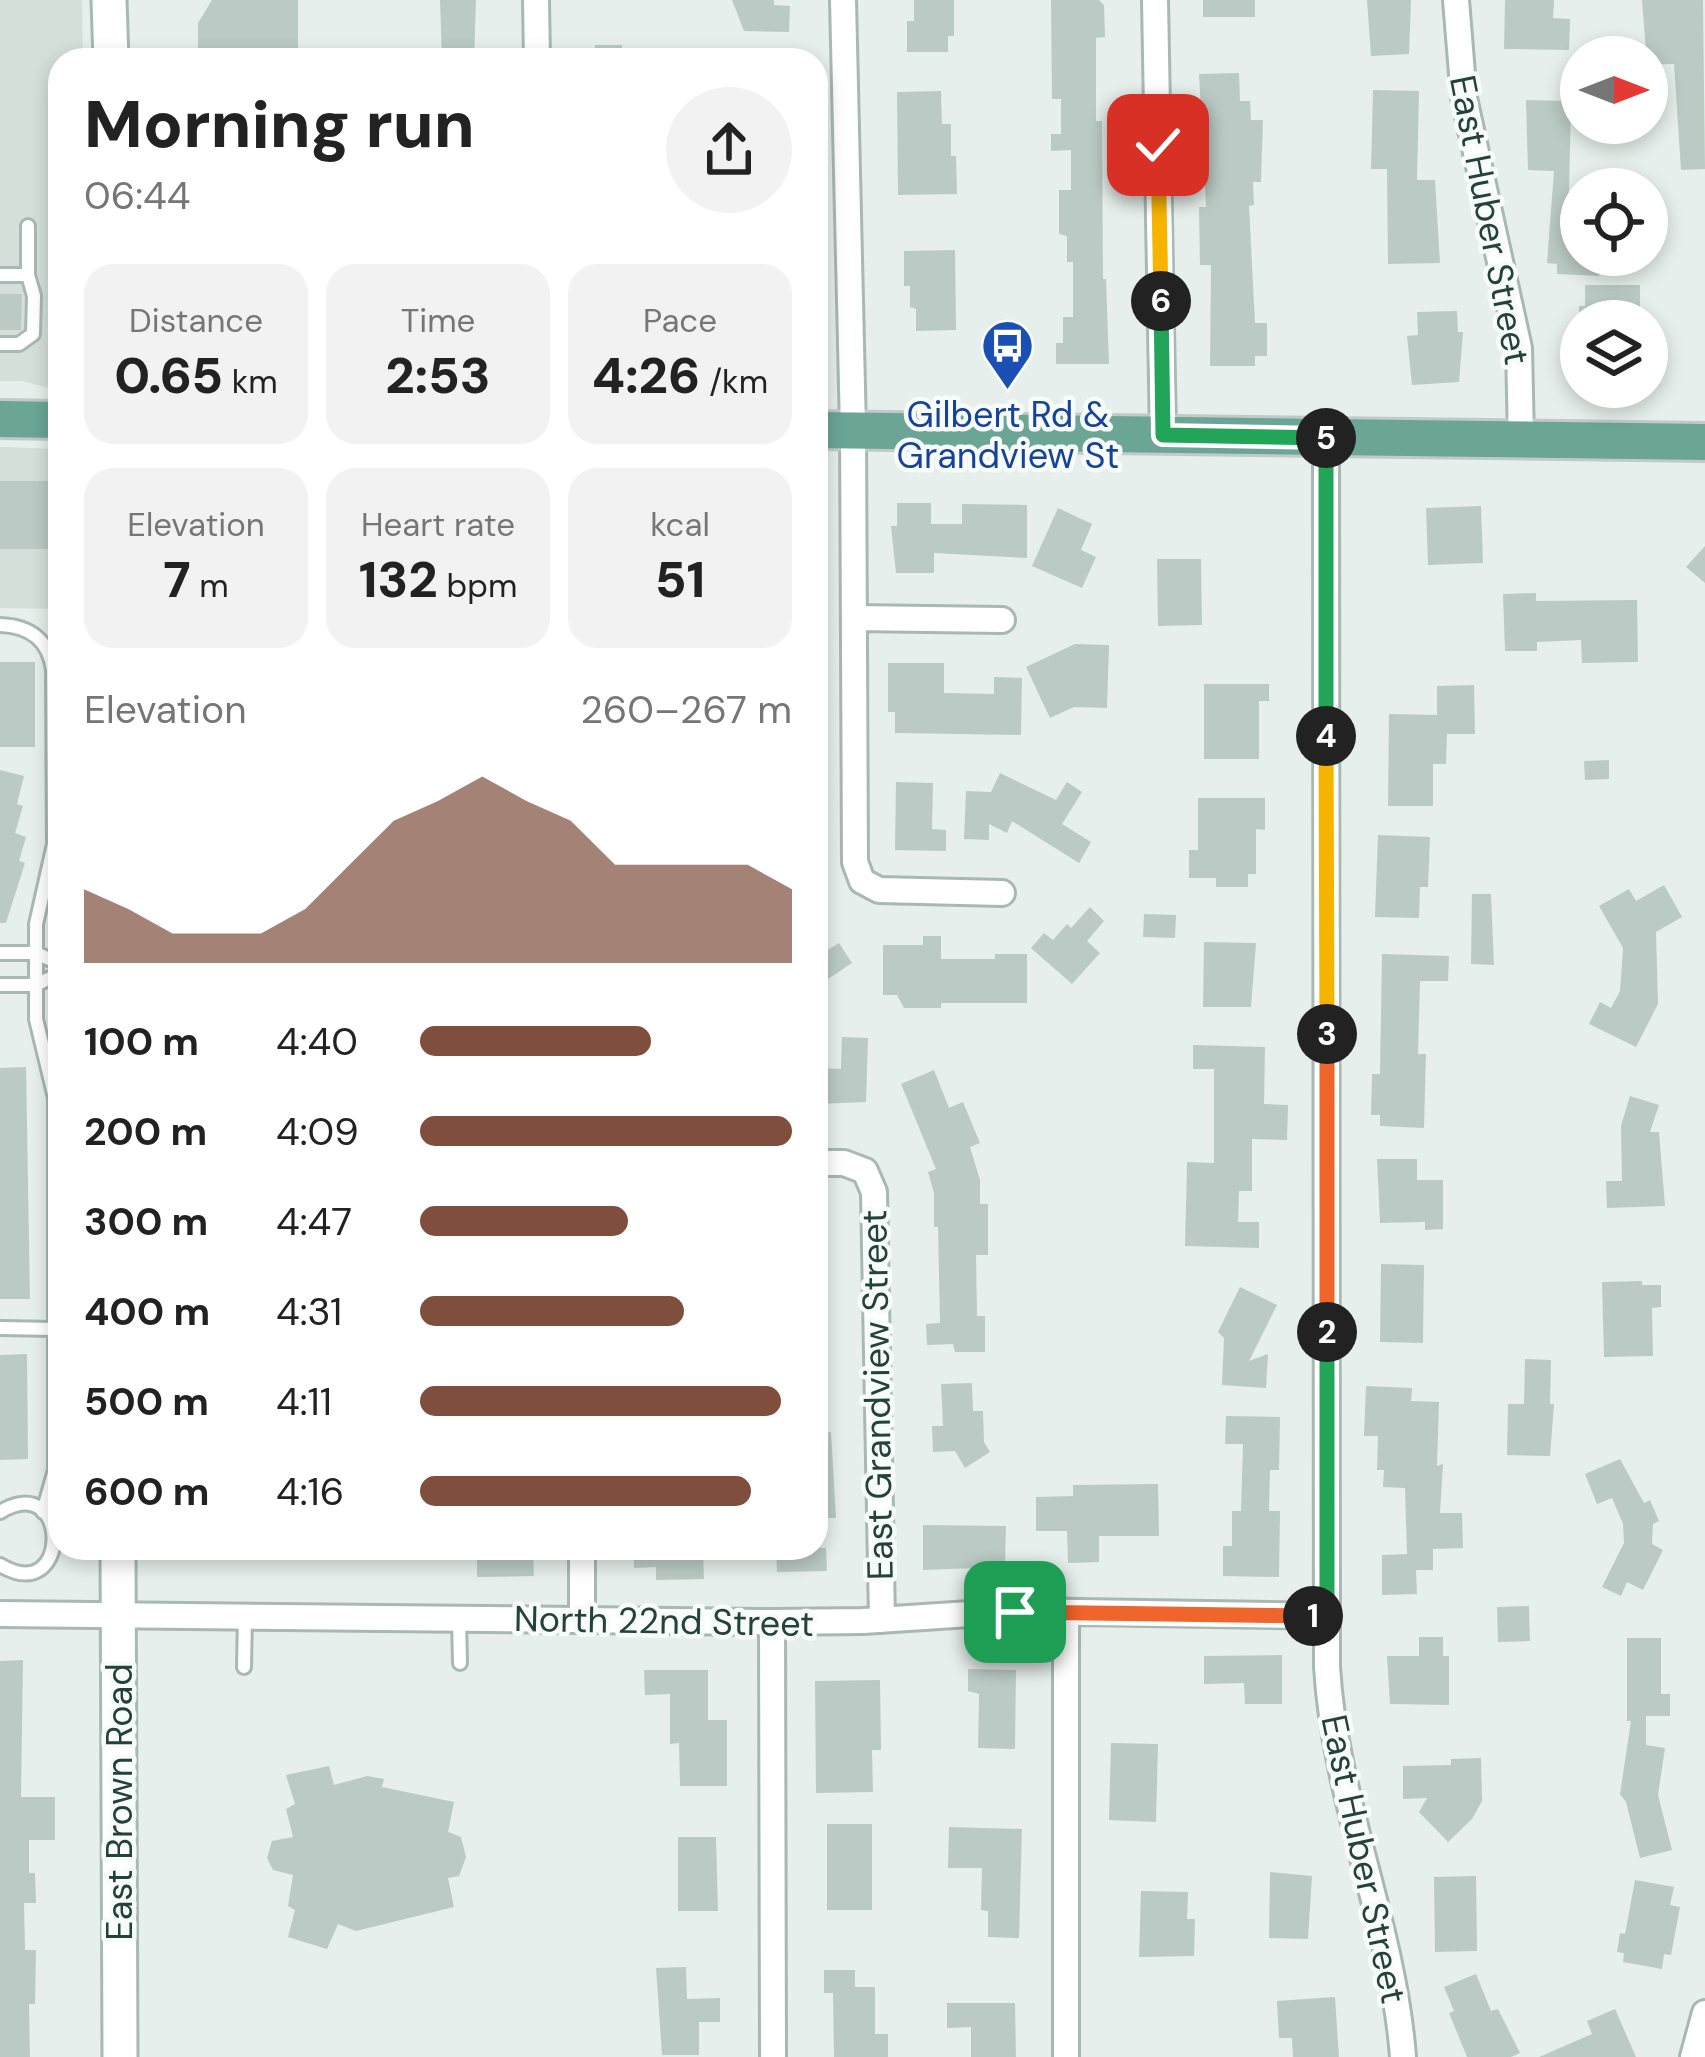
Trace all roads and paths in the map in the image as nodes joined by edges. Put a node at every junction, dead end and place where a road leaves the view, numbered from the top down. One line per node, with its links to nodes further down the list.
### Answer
1 (109, 0): 6 (main road)
2 (536, 0): 7 (street)
3 (844, 0): 15 (street)
4 (1155, 0): 16 (street)
5 (1456, 0): 18 (street, East Huber Street)
6 (111, 48)
7 (537, 48)
8 (28, 226): 10 (lane)
9 (0, 274): 10 (lane)
10 (28, 275): 11 (lane)
11 (0, 344)
12 (0, 419): 13 (main road)
13 (48, 420)
14 (828, 430): 15 (main road)
15 (853, 430): 16 (main road); 20 (street)
16 (1163, 435): 17 (main road)
17 (1326, 437): 18 (main road); 47 (street, East Huber Street)
18 (1521, 440): 19 (main road)
19 (1705, 442)
20 (854, 618): 21 (street); 25 (street)
21 (1002, 620)
22 (0, 625): 23 (lane)
23 (48, 649)
24 (48, 869): 27 (lane)
25 (1002, 892)
26 (0, 953): 27 (lane)
27 (36, 953): 28 (lane); 31 (lane)
28 (48, 961)
29 (48, 977): 31 (lane)
30 (0, 985): 31 (lane)
31 (36, 985): 32 (lane)
32 (48, 1069)
33 (828, 1162): 51 (street, East Grandview Street)
34 (0, 1328): 35 (lane)
35 (48, 1328)
36 (48, 1496): 38 (lane)
37 (0, 1512): 38 (lane)
38 (43, 1512): 39 (lane)
39 (48, 1521)
40 (48, 1560): 43 (lane)
41 (118, 1560): 46 (main road, East Brown Road)
42 (582, 1560): 50 (street)
43 (0, 1565)
44 (1066, 1612): 47 (street, North 22nd Street); 51 (street, North 22nd Street); 58 (street)
45 (0, 1614): 46 (street, North 22nd Street)
46 (118, 1616): 48 (street, North 22nd Street); 56 (main road, East Brown Road)
47 (1327, 1616): 59 (street, East Huber Street)
48 (245, 1617): 49 (street, North 22nd Street); 54 (lane)
49 (459, 1619): 50 (street, North 22nd Street); 53 (lane)
50 (582, 1620): 52 (street, North 22nd Street)
51 (882, 1620): 52 (street, North 22nd Street)
52 (772, 1622): 57 (street)
53 (460, 1663)
54 (244, 1667)
55 (1705, 2012): 60 (street)
56 (120, 2057)
57 (773, 2057)
58 (1066, 2057)
59 (1403, 2057)
60 (1693, 2057)

